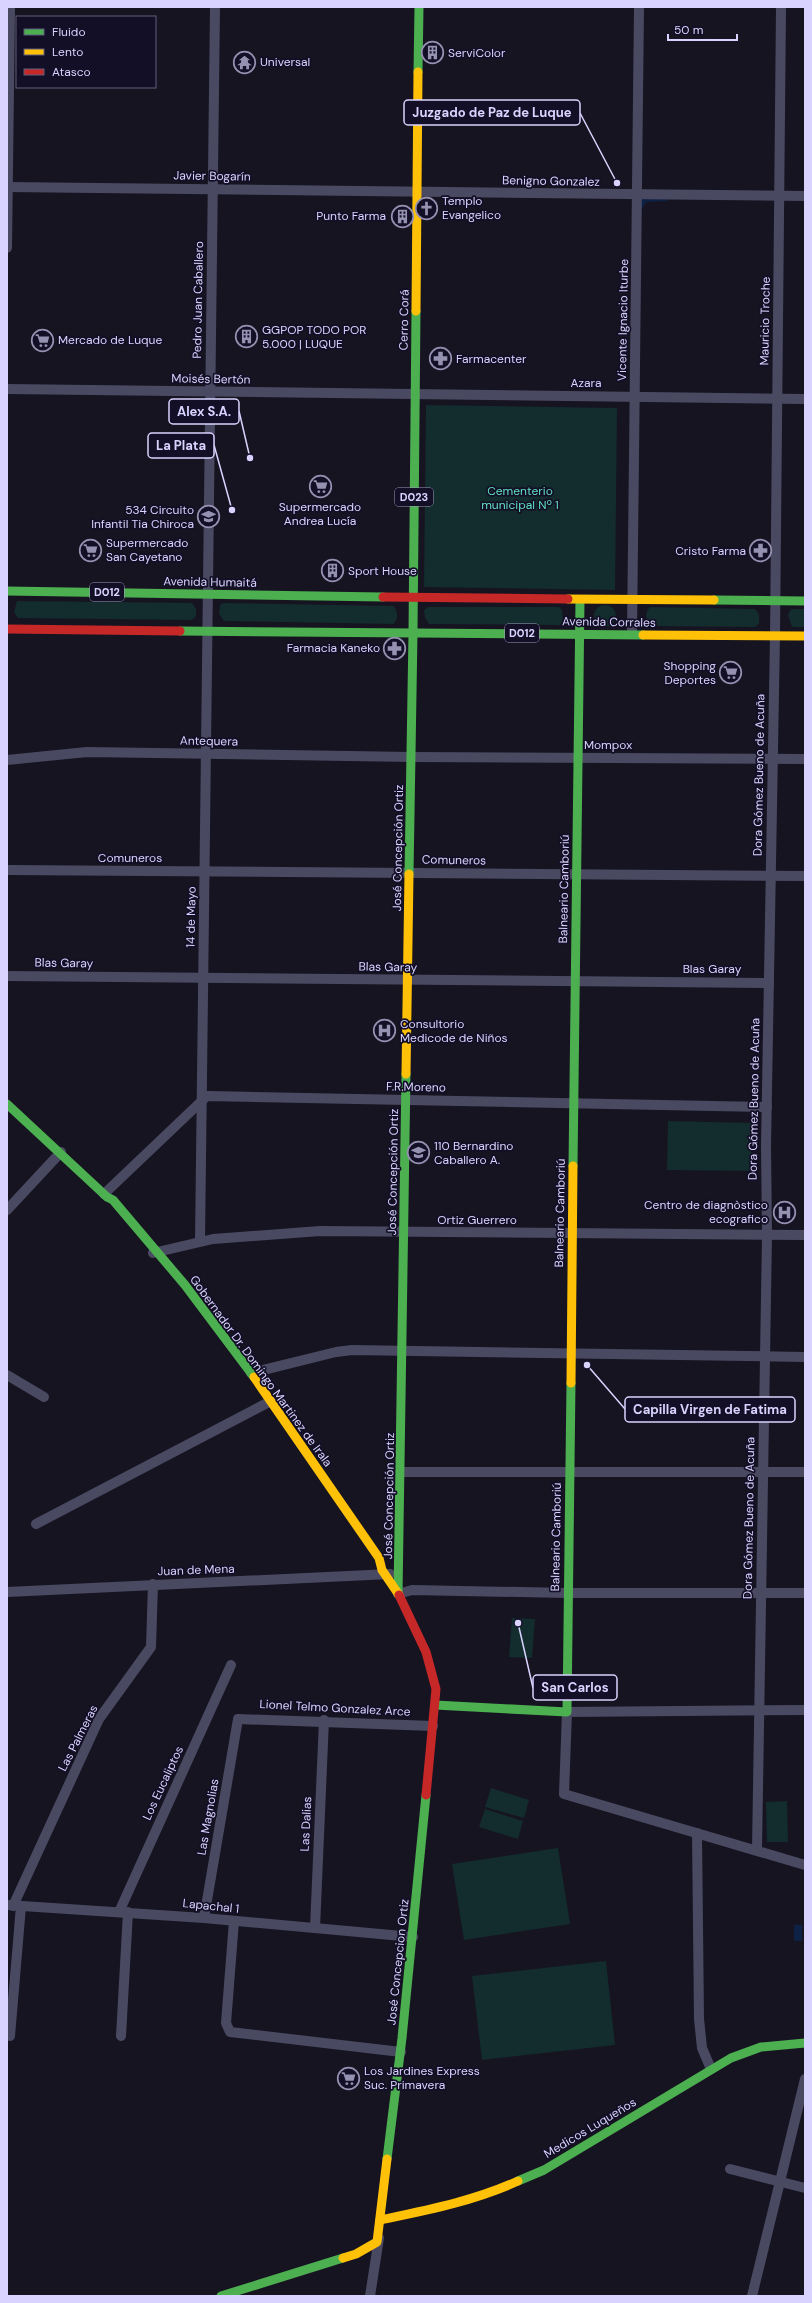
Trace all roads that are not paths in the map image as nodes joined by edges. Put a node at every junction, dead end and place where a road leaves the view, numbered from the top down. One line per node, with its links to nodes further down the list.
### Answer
1 (10, 7): 6 (street)
2 (215, 7): 7 (street, Pedro Juan Caballero)
3 (419, 7): 8 (street, Cerro Corá / D023)
4 (639, 7): 9 (street, Vicente Ignacio Iturbe)
5 (781, 7): 10 (street, Mauricio Troche)
6 (7, 187): 7 (street, Javier Bogarín); 12 (street)
7 (213, 190): 8 (street, Javier Bogarín); 14 (street, Pedro Juan Caballero)
8 (417, 192): 9 (street, Benigno Gonzalez); 15 (street, Cerro Corá / D023)
9 (637, 194): 10 (street, Benigno Gonzalez); 16 (street, Vicente Ignacio Iturbe)
10 (779, 196): 11 (street, Benigno Gonzalez); 17 (street, Mauricio Troche)
11 (805, 196)
12 (7, 248)
13 (7, 389): 14 (street, Moisés Bertón)
14 (210, 392): 15 (street, Moisés Bertón); 20 (street, Pedro Juan Caballero)
15 (415, 395): 16 (street, Azara); 21 (street, Cerro Corá / D023)
16 (635, 396): 17 (street, Azara); 23 (street, Vicente Ignacio Iturbe)
17 (777, 398): 18 (street, Azara); 24 (street, Mauricio Troche)
18 (805, 399)
19 (7, 591): 20 (street, Avenida Humaitá / D012)
20 (208, 593): 21 (street, Avenida Humaitá / D012); 27 (street, 14 de Mayo)
21 (414, 598): 22 (street, Avenida Corrales / D012); 28 (street, Cerro Corá / D023)
22 (580, 600): 23 (street, Avenida Corrales / D012); 29 (street, Balneario Camboriú)
23 (633, 600): 24 (street, Avenida Corrales / D012); 30 (street, Vicente Ignacio Iturbe)
24 (776, 600): 25 (street, Avenida Corrales / D012); 31 (street, Mauricio Troche)
25 (805, 601)
26 (7, 629): 27 (street, D012)
27 (207, 631): 28 (street, D012); 33 (street, 14 de Mayo)
28 (412, 632): 29 (street, Avenida Corrales / D012); 34 (street, José Concepción Ortiz)
29 (580, 633): 30 (street, Avenida Corrales / D012); 35 (street, Balneario Camboriú)
30 (632, 634): 31 (street, Avenida Corrales / D012)
31 (775, 636): 32 (street, Avenida Corrales / D012); 36 (street, Dora Gómez Bueno de Acuña)
32 (805, 636)
33 (206, 754): 34 (street, Antequera); 38 (street, Antequera); 40 (street, 14 de Mayo)
34 (411, 757): 35 (street, Mompox); 41 (street, José Concepción Ortiz)
35 (578, 758): 36 (street, Mompox); 42 (street, Balneario Camboriú)
36 (772, 759): 37 (street, Mompox); 43 (street, Dora Gómez Bueno de Acuña)
37 (805, 759)
38 (7, 760)
39 (7, 870): 40 (street, Comuneros)
40 (204, 871): 41 (street, Comuneros); 46 (street, 14 de Mayo)
41 (409, 873): 42 (street, Comuneros); 47 (street, José Concepción Ortiz)
42 (577, 874): 43 (street, Comuneros); 48 (street, Balneario Camboriú)
43 (771, 875): 44 (street, Comuneros); 49 (street, Dora Gómez Bueno de Acuña)
44 (805, 876)
45 (7, 976): 46 (street, Blas Garay)
46 (203, 978): 47 (street, Blas Garay); 50 (street, 14 de Mayo)
47 (408, 980): 48 (street, Blas Garay); 51 (street, José Concepción Ortiz)
48 (576, 981): 49 (street, Blas Garay); 52 (street, Balneario Camboriú)
49 (769, 983): 54 (street, Dora Gómez Bueno de Acuña)
50 (202, 1099): 51 (street, F.R.Moreno); 56 (street); 62 (street, 14 de Mayo)
51 (406, 1100): 52 (street, F.R.Moreno); 58 (street, José Concepción Ortiz)
52 (574, 1103): 54 (street, F.R.Moreno); 59 (street, Balneario Camboriú)
53 (7, 1104): 55 (street, Gobernador Dr. Domingo Martinez de Irala)
54 (767, 1107): 60 (street, Dora Gómez Bueno de Acuña)
55 (61, 1152): 56 (street, Gobernador Dr. Domingo Martinez de Irala); 57 (street)
56 (105, 1196): 63 (street, Gobernador Dr. Domingo Martinez de Irala)
57 (7, 1210)
58 (405, 1232): 59 (street, Ortiz Guerrero); 62 (street, Ortiz Guerrero); 64 (street, José Concepción Ortiz)
59 (573, 1233): 60 (street, Ortiz Guerrero); 65 (street, Balneario Camboriú)
60 (767, 1235): 61 (street, Ortiz Guerrero); 66 (street, Dora Gómez Bueno de Acuña)
61 (805, 1235)
62 (200, 1241): 63 (street, Ortiz Guerrero)
63 (155, 1253): 68 (street, Gobernador Dr. Domingo Martinez de Irala); 71 (street, Gobernador Dr. Domingo Martinez de Irala)
64 (403, 1350): 65 (street); 68 (street); 72 (street, José Concepción Ortiz)
65 (571, 1353): 66 (street); 73 (street, Balneario Camboriú)
66 (764, 1357): 67 (street); 74 (street, Dora Gómez Bueno de Acuña)
67 (805, 1357)
68 (251, 1373): 71 (street, Gobernador Dr. Domingo Martinez de Irala)
69 (7, 1374): 70 (street)
70 (44, 1396)
71 (267, 1403): 76 (street); 78 (street, Gobernador Dr. Domingo Martinez de Irala)
72 (401, 1472): 73 (street); 77 (street, José Concepción Ortiz)
73 (570, 1472): 74 (street); 81 (street, Balneario Camboriú)
74 (763, 1472): 75 (street); 84 (street, Dora Gómez Bueno de Acuña)
75 (805, 1472)
76 (36, 1524)
77 (400, 1558): 78 (street); 83 (street, José Concepción Ortiz)
78 (384, 1573): 79 (street, Juan de Mena); 83 (street, Gobernador Dr. Domingo Martinez de Irala)
79 (153, 1584): 80 (street, Juan de Mena); 96 (street, Las Palmeras)
80 (7, 1592)
81 (568, 1593): 83 (street); 84 (street); 89 (street, Balneario Camboriú)
82 (805, 1593): 84 (street)
83 (398, 1594): 86 (street, José Concepción Ortiz)
84 (761, 1594): 87 (street, Dora Gómez Bueno de Acuña)
85 (231, 1665): 97 (street, Los Eucaliptos)
86 (435, 1705): 89 (street); 92 (street, José Concepcion Ortiz)
87 (759, 1710): 88 (street); 89 (street); 94 (street, Dora Gómez Bueno de Acuña)
88 (805, 1710)
89 (567, 1712): 93 (street, Balneario Camboriú)
90 (238, 1720): 91 (street, Lionel Telmo Gonzalez Arce); 98 (street, Las Magnolias)
91 (324, 1720): 92 (street, Lionel Telmo Gonzalez Arce); 100 (street, Las Dalias)
92 (433, 1726): 101 (street, José Concepcion Ortiz)
93 (697, 1833): 94 (street); 106 (street)
94 (757, 1849): 95 (street)
95 (805, 1865)
96 (14, 1906): 97 (street, Lapachal 1); 102 (street, Las Palmeras)
97 (124, 1912): 98 (street, Lapachal 1); 103 (street)
98 (204, 1918): 99 (street, Lapachal 1)
99 (234, 1922): 100 (street, Lapachal 1); 105 (street)
100 (315, 1928): 101 (street, Lapachal 1)
101 (413, 1937): 105 (street, José Concepcion Ortiz)
102 (10, 2036)
103 (121, 2036)
104 (805, 2043): 106 (street, Medicos Luqueños)
105 (401, 2052): 111 (street, José Concepcion Ortiz)
106 (711, 2069): 111 (street, Medicos Luqueños)
107 (805, 2079): 109 (street)
108 (730, 2169): 109 (street)
109 (779, 2182): 110 (street); 115 (street)
110 (805, 2188)
111 (380, 2220): 112 (street, José Concepcion Ortiz)
112 (379, 2234): 113 (street); 114 (street)
113 (221, 2296)
114 (370, 2296)
115 (752, 2296)

